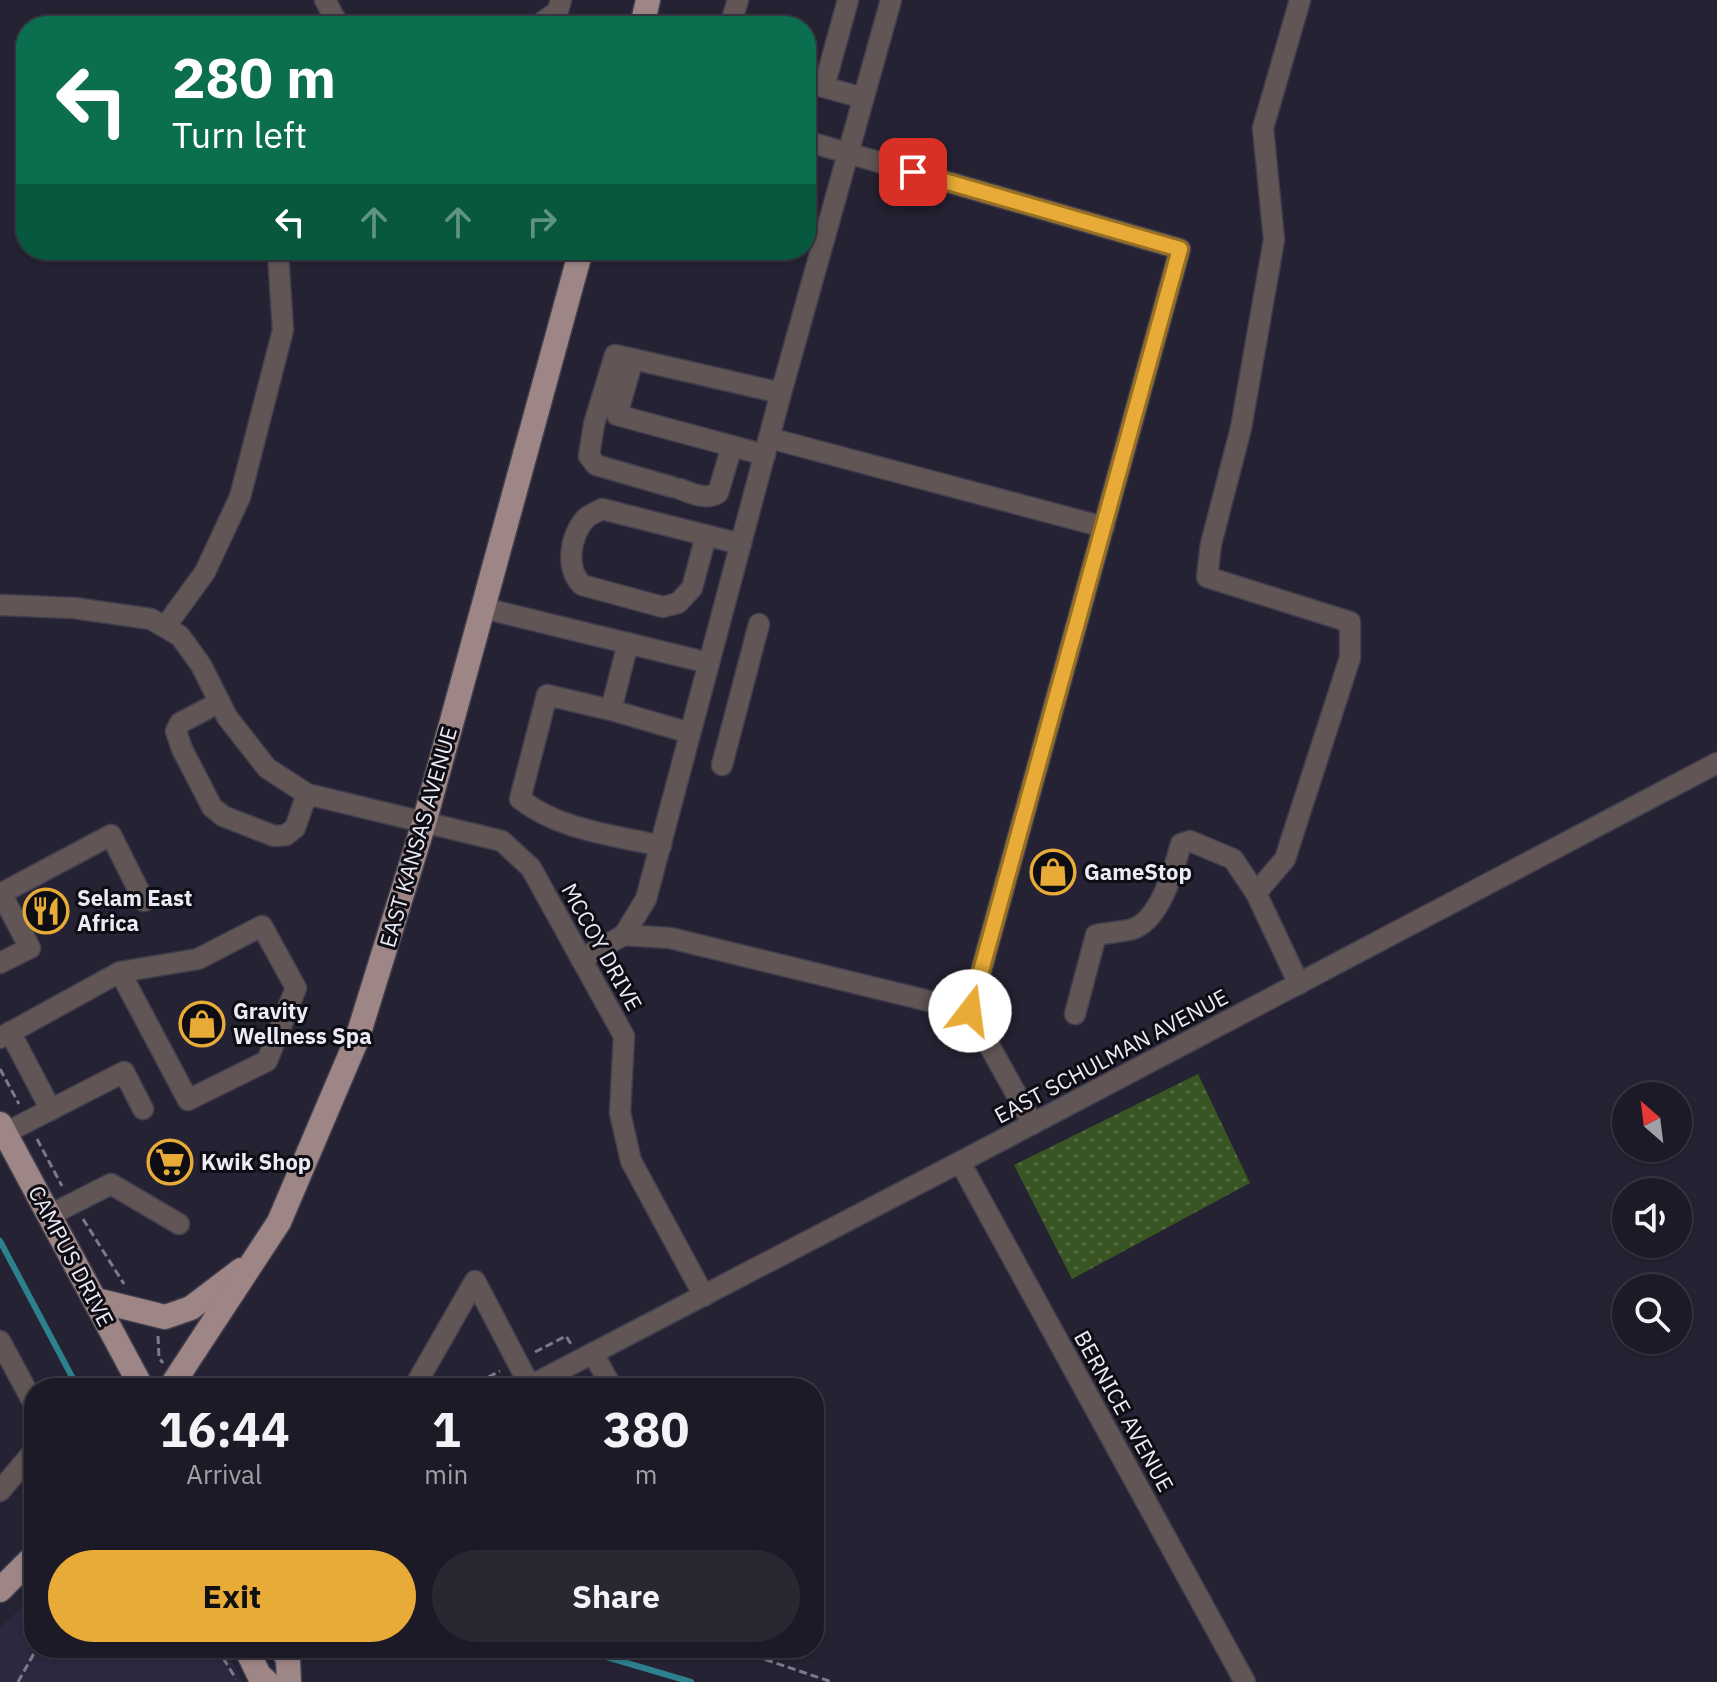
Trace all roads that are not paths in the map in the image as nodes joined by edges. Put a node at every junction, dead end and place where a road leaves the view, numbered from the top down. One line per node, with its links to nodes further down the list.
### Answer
1 (561, 0): 5 (street)
2 (848, 0): 6 (street)
3 (891, 0): 8 (street)
4 (1300, 0): 34 (street)
5 (551, 16)
6 (816, 82)
7 (816, 85): 8 (street)
8 (863, 98): 10 (street)
9 (816, 144): 10 (street)
10 (847, 153): 14 (street); 17 (street)
11 (278, 260): 23 (street)
12 (578, 260): 21 (main road, EAST KANSAS AVENUE)
13 (624, 357): 14 (street); 15 (street); 15 (street)
14 (781, 393): 16 (street)
15 (732, 446): 16 (street)
16 (767, 446): 17 (street); 19 (street)
17 (1104, 527): 42 (street)
18 (706, 536): 18 (street); 19 (street)
19 (741, 544): 25 (street)
20 (0, 605): 23 (street)
21 (483, 608): 24 (street); 32 (main road, EAST KANSAS AVENUE)
22 (759, 624): 30 (street)
23 (165, 627): 26 (street, MCCOY DRIVE)
24 (628, 643): 25 (street); 27 (street)
25 (709, 663): 28 (street)
26 (220, 702): 31 (street, MCCOY DRIVE); 31 (street)
27 (611, 710): 28 (street); 33 (street)
28 (690, 733): 33 (street)
29 (1717, 763): 41 (street, EAST SCHULMAN AVENUE)
30 (722, 765)
31 (307, 794): 32 (street, MCCOY DRIVE)
32 (424, 823): 38 (street, MCCOY DRIVE); 52 (main road, EAST KANSAS AVENUE)
33 (661, 846): 37 (street)
34 (1256, 893): 41 (street); 43 (street)
35 (1, 894): 36 (street); 39 (street)
36 (144, 901)
37 (624, 935): 38 (street); 42 (street)
38 (581, 959): 53 (street, MCCOY DRIVE)
39 (0, 963)
40 (120, 972): 40 (street); 44 (street)
41 (1299, 984): 47 (street, EAST SCHULMAN AVENUE)
42 (970, 1011): 47 (street)
43 (1075, 1014)
44 (5, 1035): 46 (street)
45 (143, 1109): 46 (street)
46 (51, 1110): 48 (street)
47 (1033, 1124): 49 (street, EAST SCHULMAN AVENUE)
48 (2, 1128): 50 (main road, CAMPUS DRIVE)
49 (960, 1162): 53 (street, EAST SCHULMAN AVENUE); 73 (street, BERNICE AVENUE)
50 (50, 1215): 51 (street); 54 (main road, CAMPUS DRIVE)
51 (179, 1224)
52 (254, 1260): 54 (main road); 58 (main road, EAST KANSAS AVENUE)
53 (704, 1296): 56 (street, EAST SCHULMAN AVENUE)
54 (96, 1300): 57 (main road, CAMPUS DRIVE)
55 (0, 1341): 63 (street)
56 (593, 1353): 61 (street, EAST SCHULMAN AVENUE); 62 (street)
57 (137, 1378)
58 (177, 1378)
59 (419, 1378): 60 (street)
60 (524, 1378)
61 (545, 1378)
62 (607, 1378)
63 (24, 1385)
64 (24, 1463): 65 (street)
65 (0, 1491)
66 (24, 1567): 68 (main road)
67 (24, 1581): 68 (main road)
68 (0, 1592)
69 (251, 1658): 71 (main road)
70 (287, 1658): 72 (main road)
71 (267, 1682)
72 (289, 1682)
73 (1245, 1682)

